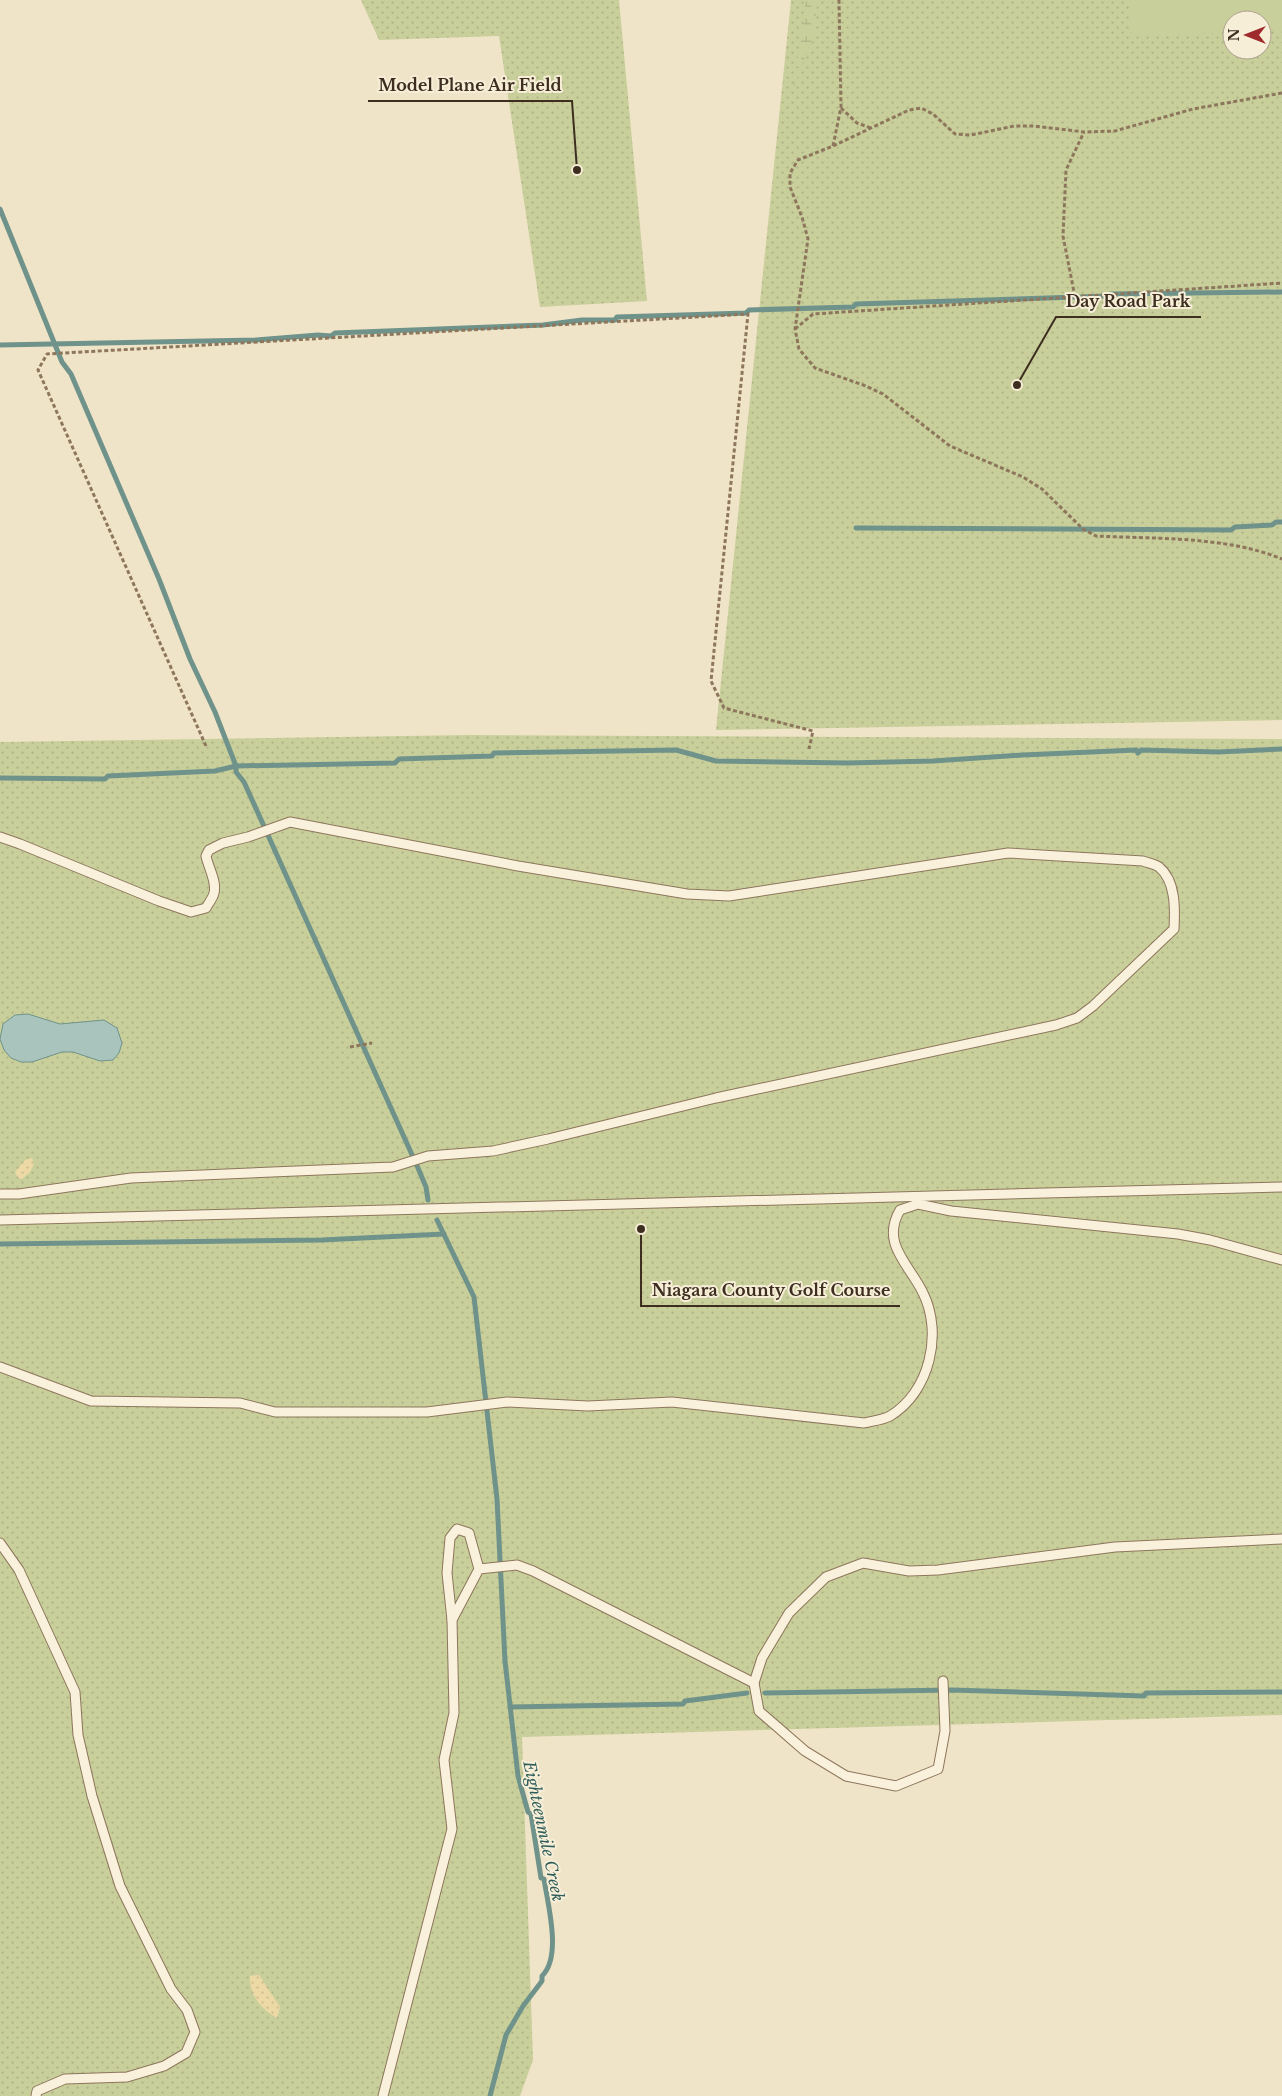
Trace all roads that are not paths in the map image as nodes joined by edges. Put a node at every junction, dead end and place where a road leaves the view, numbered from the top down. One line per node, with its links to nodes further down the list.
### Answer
1 (0, 837): 3 (lane)
2 (1282, 1187): 4 (lane)
3 (0, 1194)
4 (0, 1220)
5 (1282, 1260): 6 (lane)
6 (0, 1367)
7 (1282, 1539): 12 (lane)
8 (0, 1543): 13 (lane)
9 (484, 1568): 10 (lane); 10 (lane); 12 (lane)
10 (452, 1620): 14 (lane)
11 (943, 1681): 12 (lane)
12 (754, 1683)
13 (36, 2096)
14 (383, 2096)

